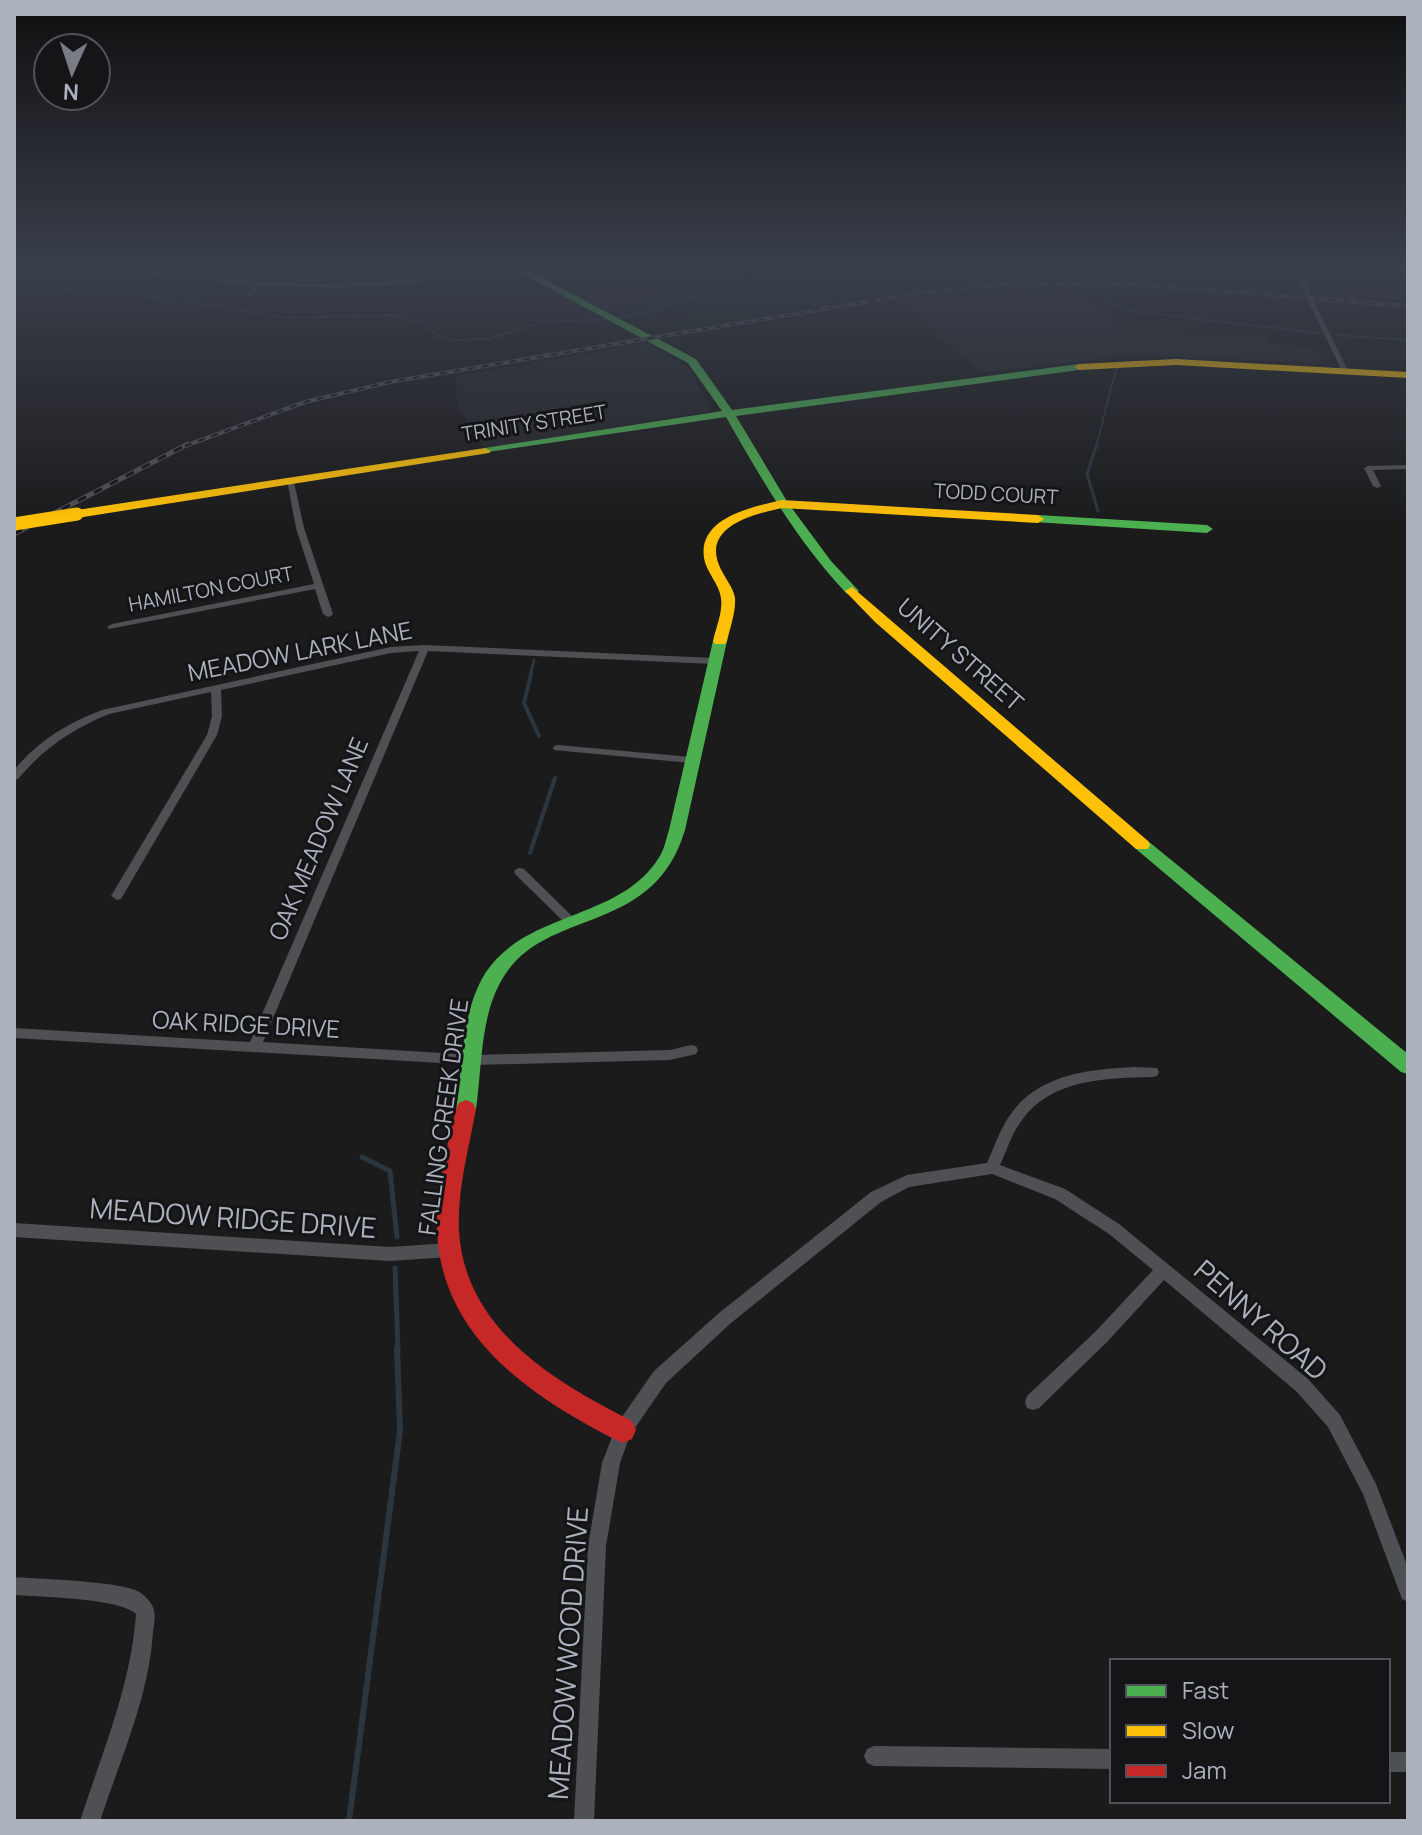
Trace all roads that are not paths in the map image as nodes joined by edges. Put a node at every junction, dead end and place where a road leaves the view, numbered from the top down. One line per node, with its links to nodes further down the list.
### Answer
1 (678, 352): 5 (street, UNITY STREET)
2 (1336, 352): 3 (street)
3 (1345, 371): 4 (street, TRINITY STREET); 5 (street, TRINITY STREET)
4 (1408, 375)
5 (730, 414): 7 (street, TRINITY STREET); 9 (street, UNITY STREET)
6 (1408, 467): 8 (street)
7 (290, 482): 10 (street, TRINITY STREET, bridge); 12 (street)
8 (1377, 486)
9 (782, 504): 11 (street, TODD COURT); 16 (street, FALLING CREEK DRIVE); 28 (street, UNITY STREET)
10 (14, 524)
11 (1207, 529)
12 (318, 586): 13 (street); 14 (street, HAMILTON COURT)
13 (328, 614)
14 (112, 627)
15 (425, 648): 16 (street, MEADOW LARK LANE); 17 (street, MEADOW LARK LANE); 25 (street, OAK MEADOW LANE)
16 (714, 661): 19 (street, FALLING CREEK DRIVE)
17 (216, 687): 20 (street, MEADOW LARK LANE); 22 (street)
18 (558, 748): 19 (street)
19 (691, 760): 23 (street, FALLING CREEK DRIVE)
20 (14, 777)
21 (520, 872): 23 (street)
22 (117, 896)
23 (570, 921): 27 (street, FALLING CREEK DRIVE)
24 (14, 1033): 25 (street, OAK RIDGE DRIVE)
25 (254, 1047): 27 (street, OAK RIDGE DRIVE)
26 (691, 1050): 27 (street, OAK RIDGE DRIVE)
27 (475, 1060): 32 (street, FALLING CREEK DRIVE)
28 (1408, 1066)
29 (1152, 1072): 30 (street)
30 (992, 1168): 33 (street, PENNY ROAD); 35 (street, MEADOW WOOD DRIVE)
31 (14, 1230): 32 (street, MEADOW RIDGE DRIVE)
32 (449, 1250): 35 (street, FALLING CREEK DRIVE)
33 (1163, 1270): 34 (street); 37 (street, PENNY ROAD)
34 (1033, 1402)
35 (623, 1430): 41 (street, MEADOW WOOD DRIVE)
36 (14, 1586): 40 (street)
37 (1408, 1593)
38 (874, 1756): 39 (street)
39 (1110, 1759)
40 (90, 1821)
41 (584, 1821)

